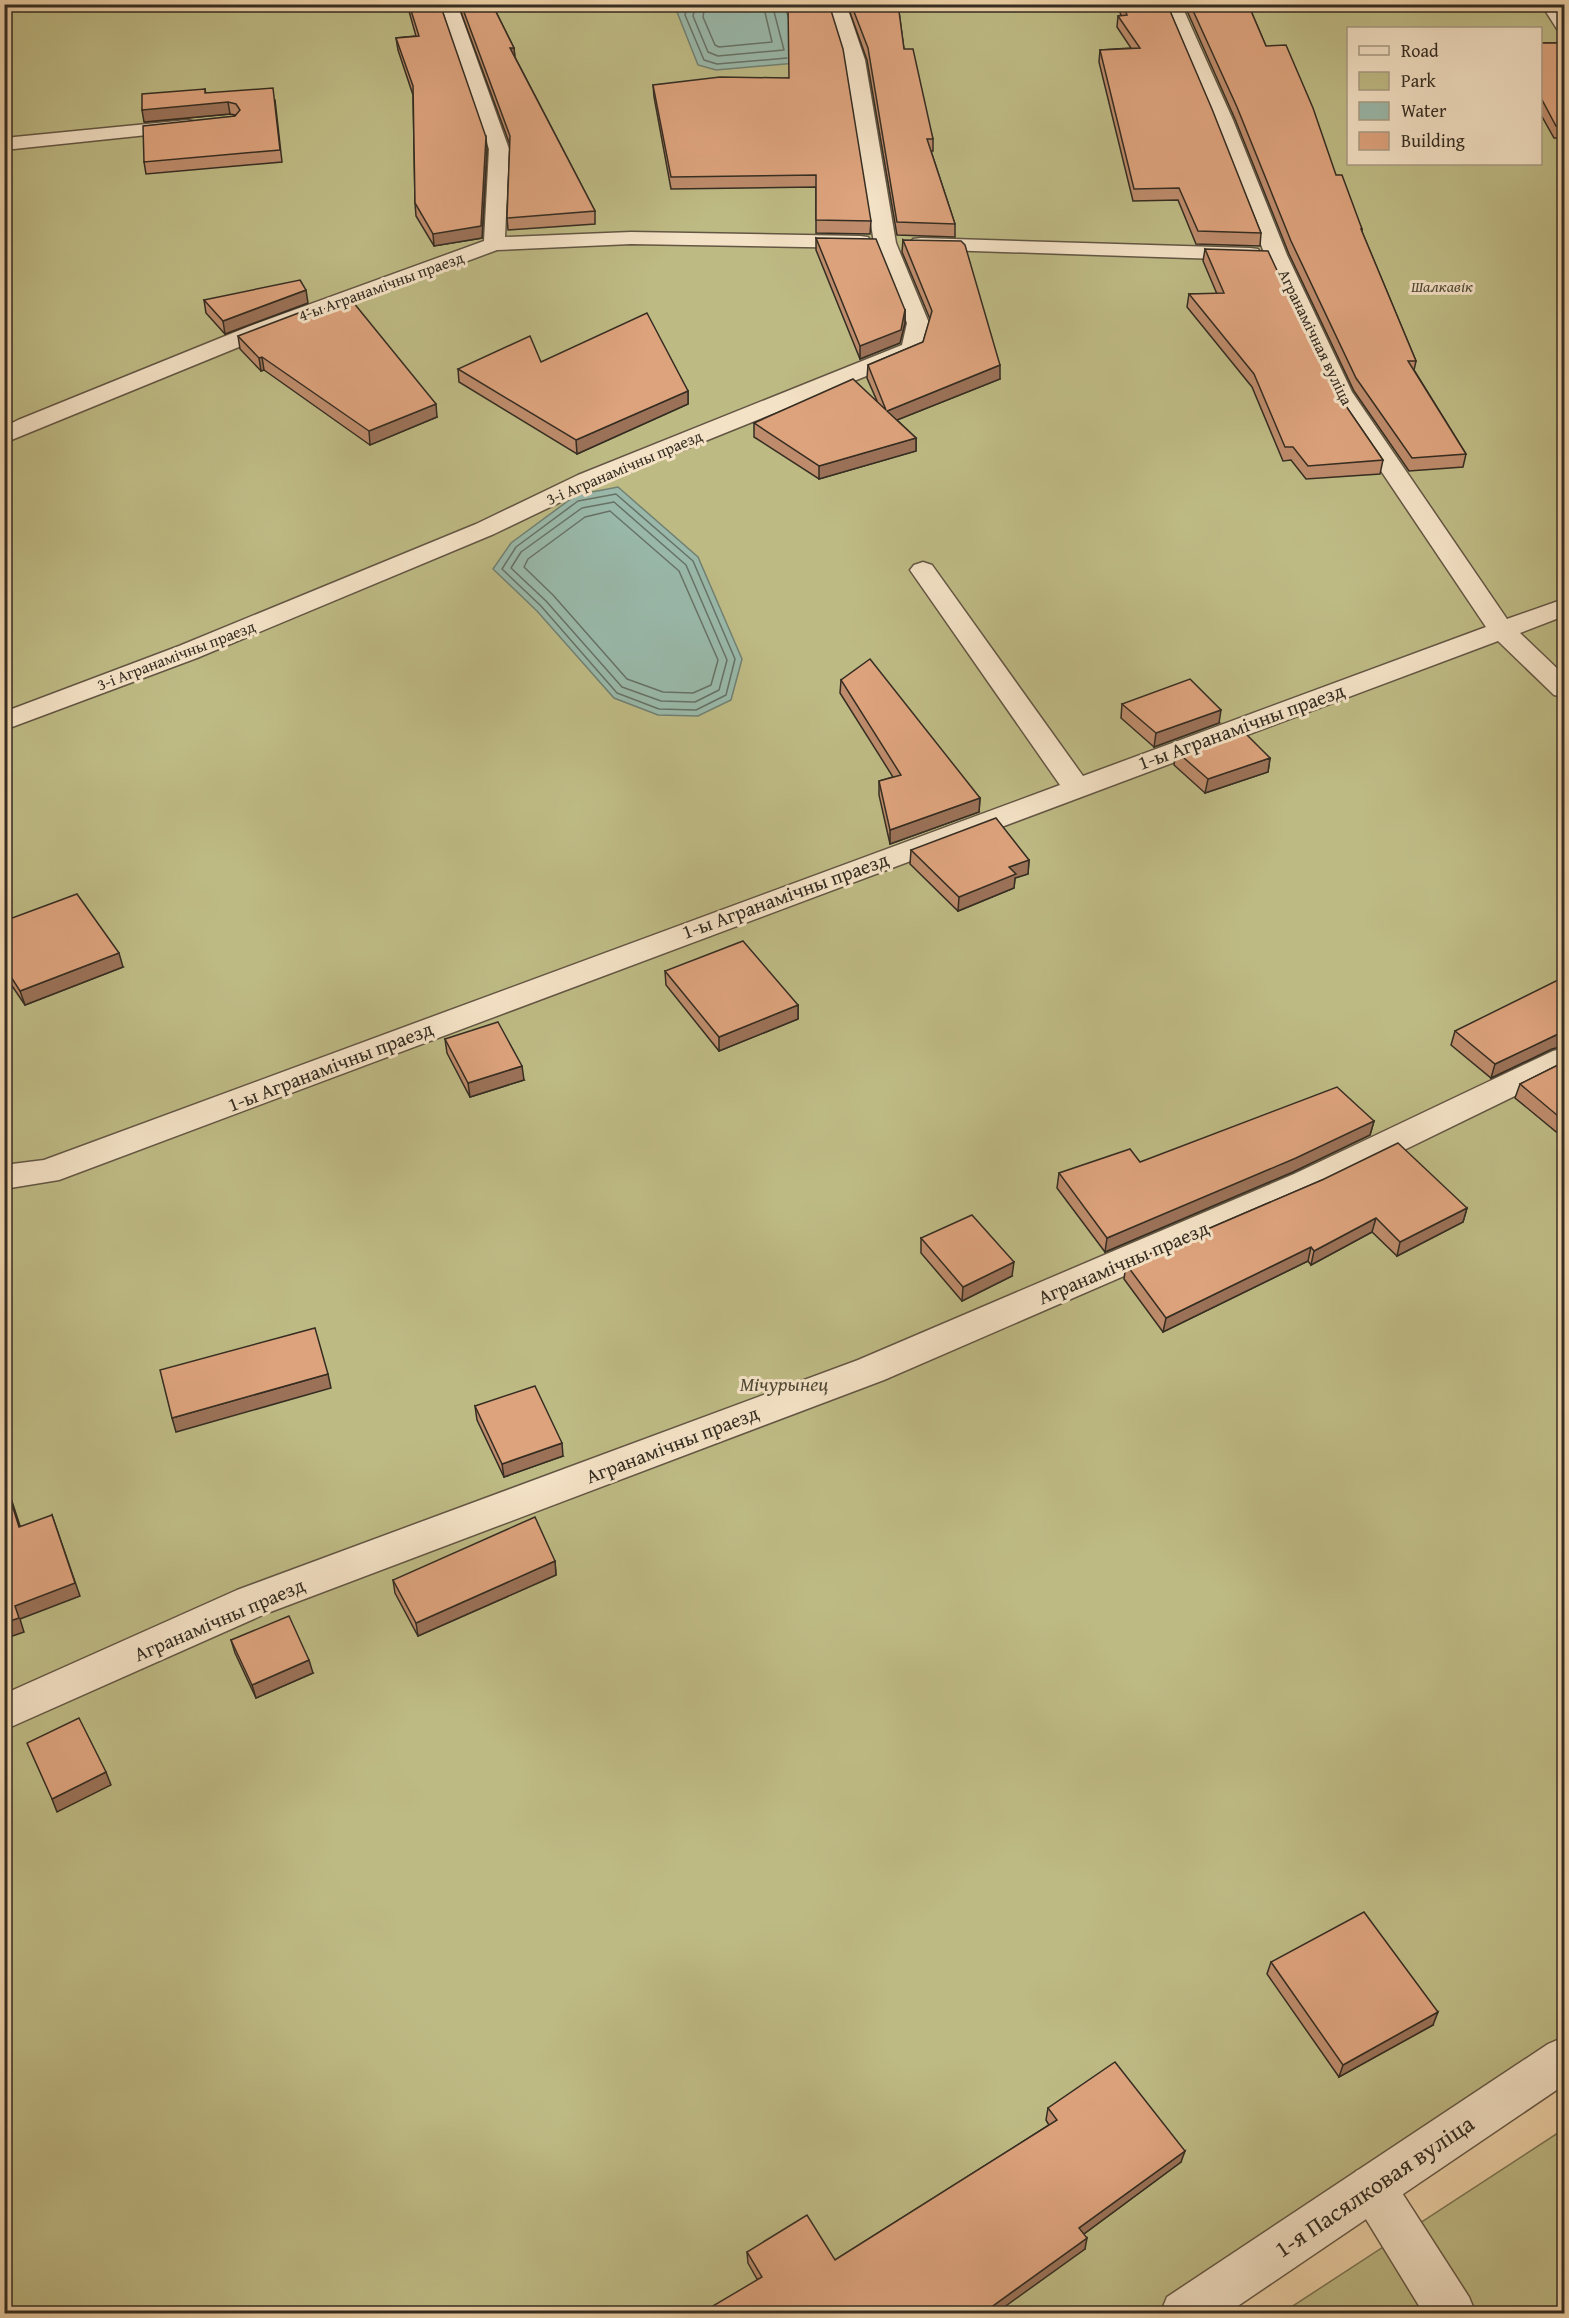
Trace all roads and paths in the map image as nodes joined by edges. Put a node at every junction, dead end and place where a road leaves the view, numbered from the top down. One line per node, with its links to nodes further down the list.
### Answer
1 (448, 4): 9 (street)
2 (837, 4): 8 (street, 3-і Агранамічны праезд)
3 (1172, 4): 10 (street, Агранамічная вуліца)
4 (1550, 4): 5 (street)
5 (1564, 25)
6 (207, 124): 7 (street)
7 (4, 144)
8 (885, 243): 9 (street, 4-ы Агранамічны праезд); 10 (street, 4-ы Агранамічны праезд); 16 (street, 3-і Агранамічны праезд)
9 (494, 244): 11 (street, 4-ы Агранамічны праезд)
10 (1276, 255): 14 (street, Агранамічная вуліца)
11 (4, 436)
12 (923, 570): 17 (street)
13 (1564, 607): 14 (street, 1-ы Агранамічны праезд)
14 (1501, 629): 15 (street, Агранамічная вуліца); 17 (street, 1-ы Агранамічны праезд)
15 (1564, 689)
16 (4, 722)
17 (1076, 787): 19 (street, 1-ы Агранамічны праезд)
18 (1564, 1059): 20 (street, Агранамічны праезд)
19 (4, 1177)
20 (4, 1713)
21 (1564, 2059): 22 (street, 1-я Пасялковая вуліца)
22 (1372, 2187): 23 (street, 1-я Пасялковая вуліца); 24 (street)
23 (1184, 2313)
24 (1452, 2313)

